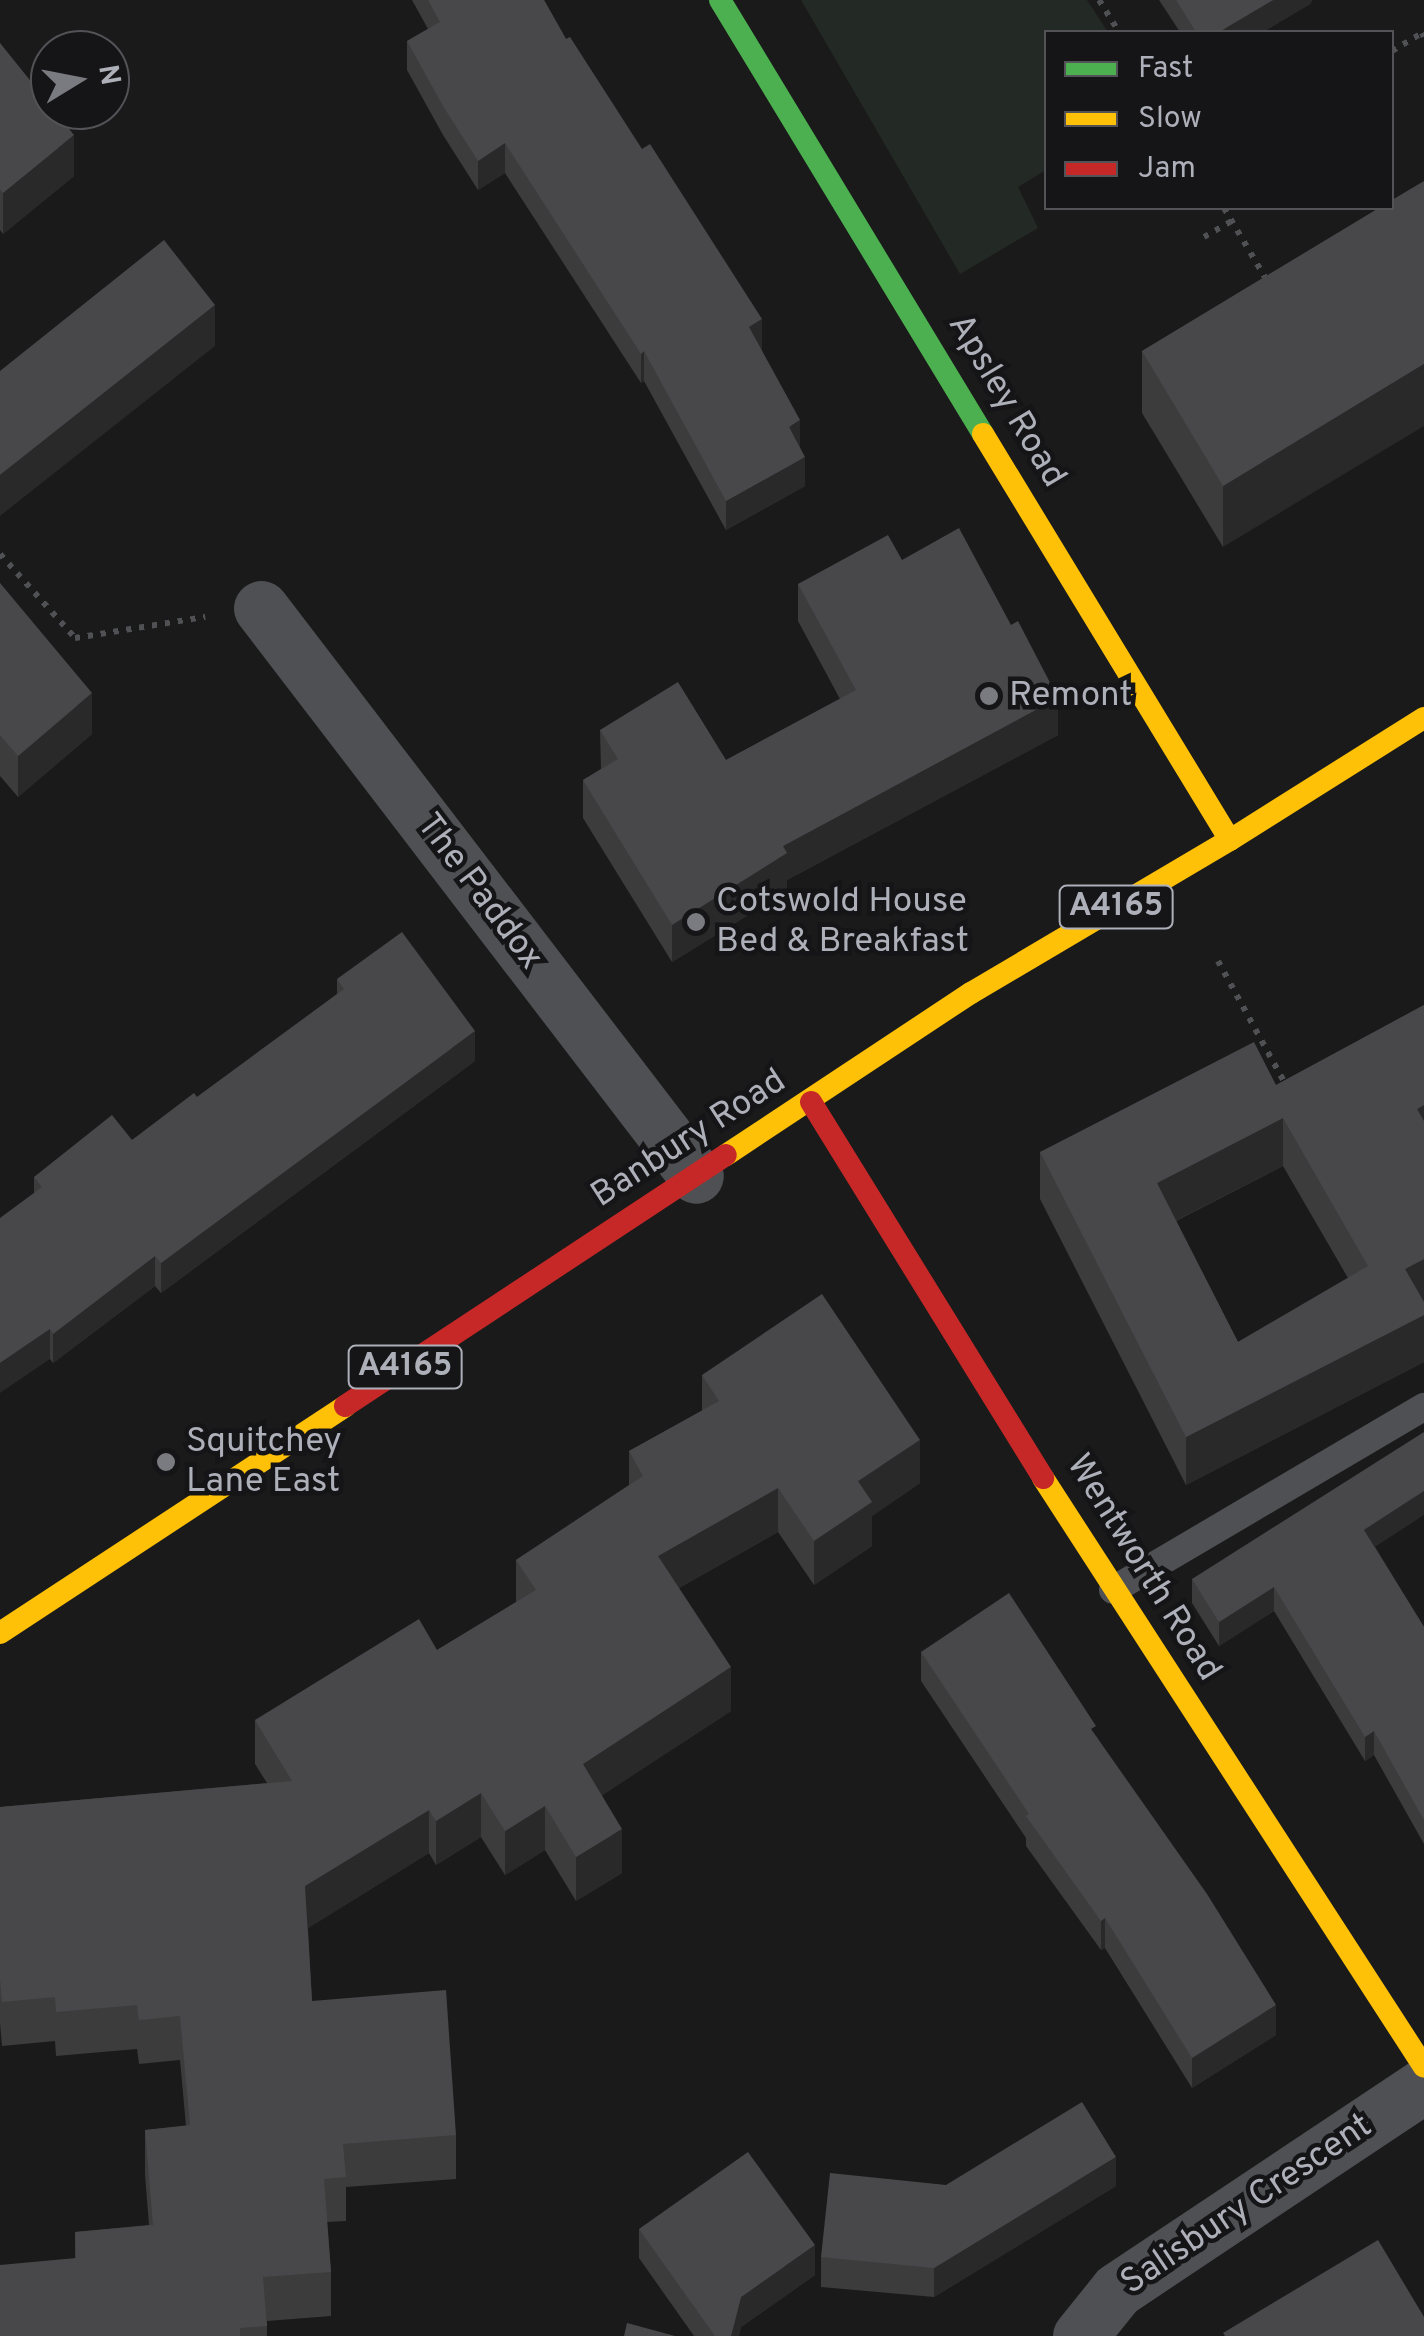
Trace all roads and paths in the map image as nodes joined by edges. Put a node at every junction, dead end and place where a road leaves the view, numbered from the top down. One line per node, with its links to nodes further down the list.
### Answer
1 (720, 0): 13 (street, Apsley Road)
2 (1099, 0): 3 (path)
3 (1118, 30)
4 (1424, 37): 5 (path)
5 (1394, 50)
6 (1225, 210): 7 (path)
7 (1232, 222): 8 (path); 9 (path)
8 (1204, 238)
9 (1288, 278)
10 (0, 554): 11 (path)
11 (262, 608): 17 (street, The Paddox)
12 (1424, 718): 13 (street, Banbury Road / A4165)
13 (1230, 840): 16 (street, Banbury Road / A4165)
14 (1218, 961): 15 (path)
15 (1293, 1098)
16 (811, 1102): 17 (street, Banbury Road / A4165); 19 (street, Wentworth Road)
17 (696, 1176): 20 (street, Banbury Road / A4165)
18 (1424, 1408): 19 (lane)
19 (1113, 1590): 21 (street, Wentworth Road)
20 (0, 1633)
21 (1424, 2067)
22 (1424, 2086): 23 (street, Salisbury Crescent)
23 (1080, 2336)

